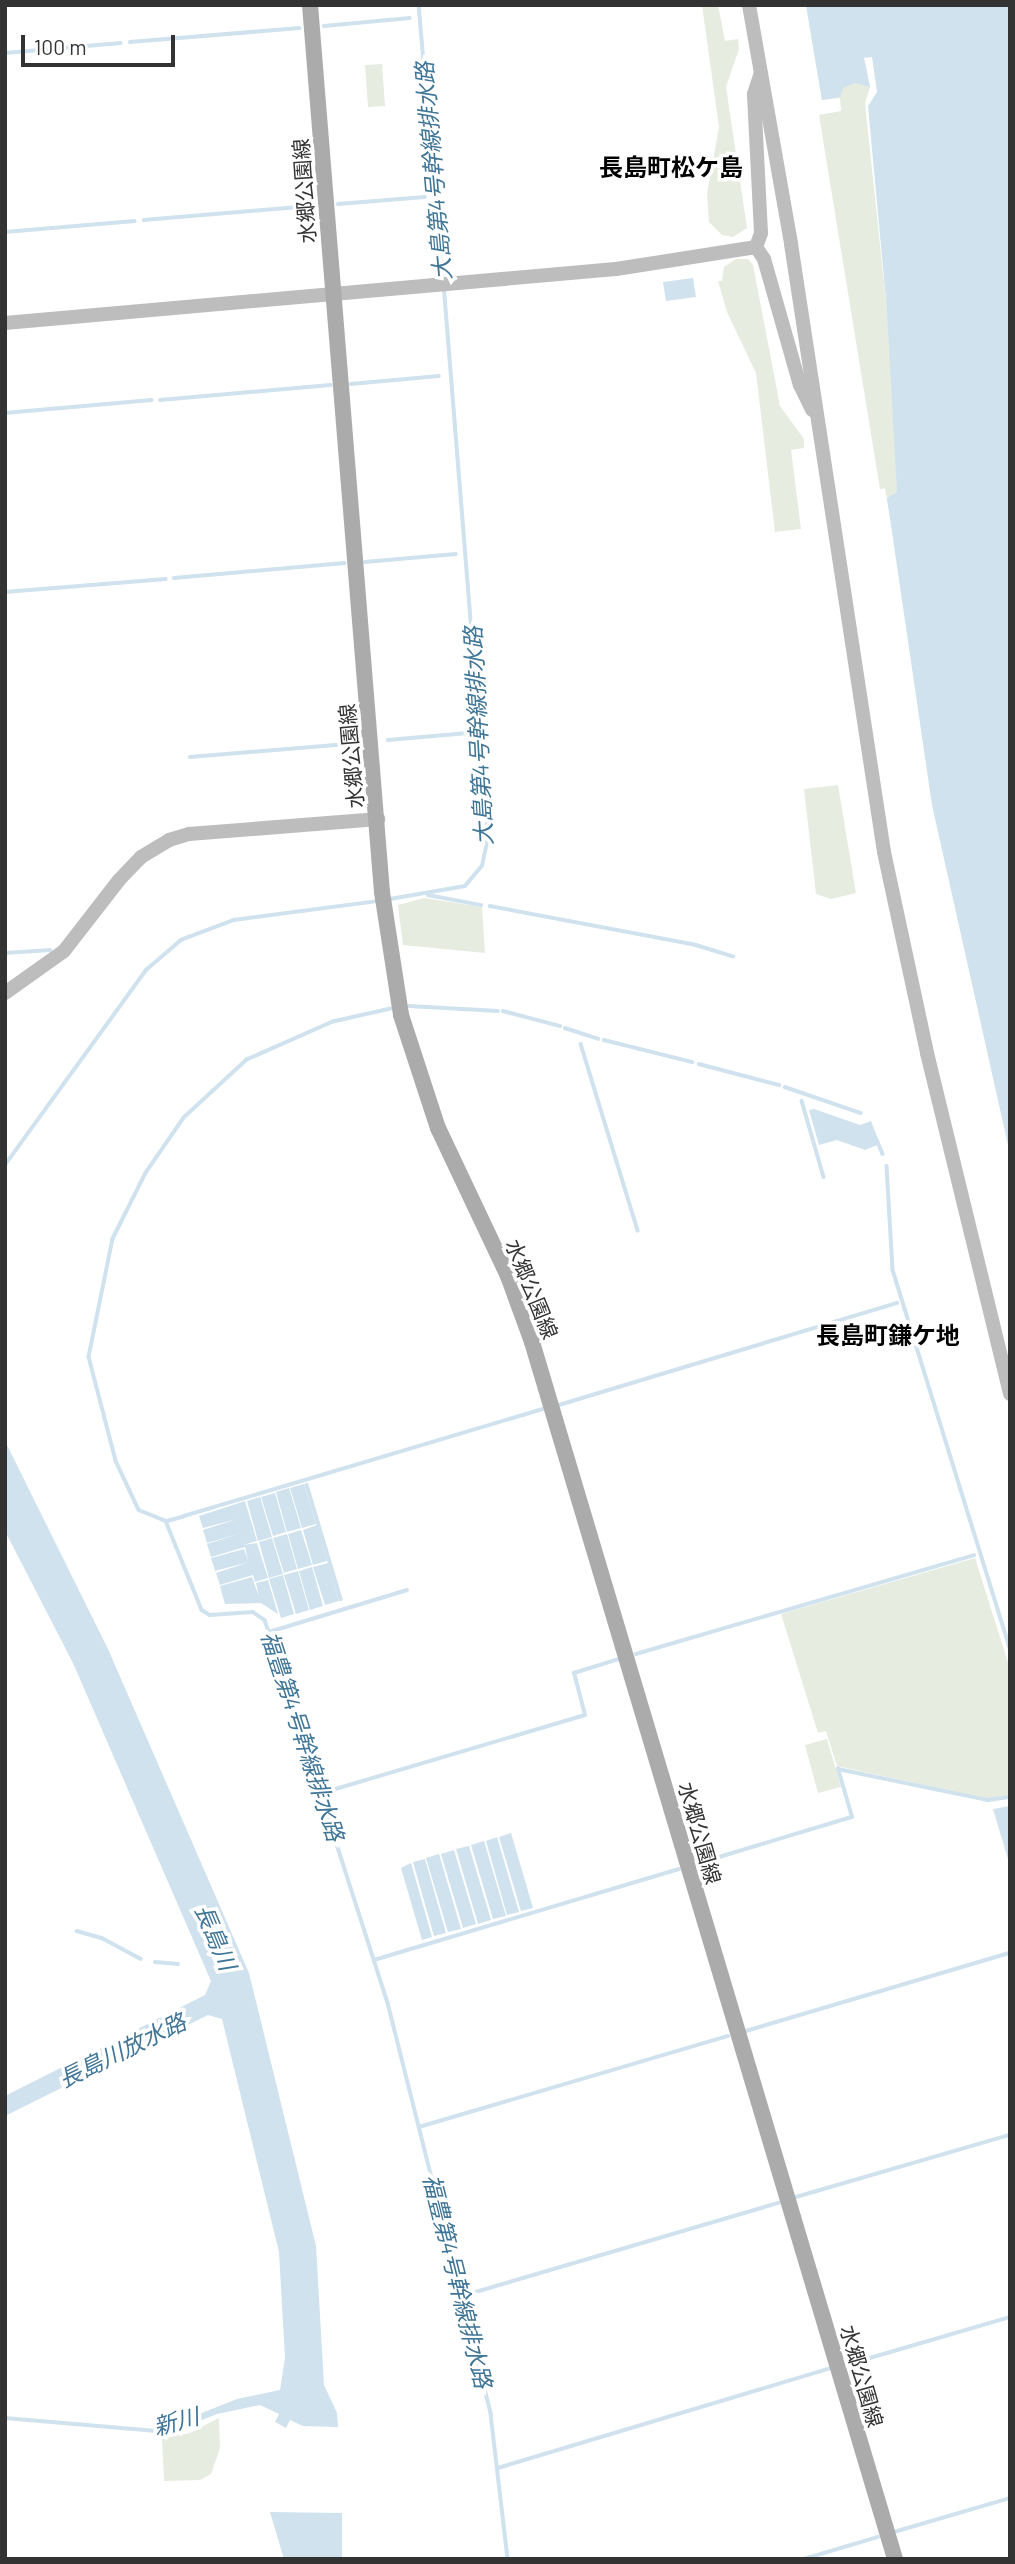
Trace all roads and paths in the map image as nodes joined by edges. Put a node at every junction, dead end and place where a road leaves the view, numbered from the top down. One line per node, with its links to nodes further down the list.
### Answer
1 (310, 5): 5 (main road, 水郷公園線)
2 (749, 5): 3 (street)
3 (761, 72): 4 (street); 7 (street)
4 (756, 247): 5 (street); 7 (street)
5 (333, 295): 6 (street); 8 (main road, 水郷公園線)
6 (5, 323)
7 (819, 422): 10 (street)
8 (378, 818): 9 (street); 11 (main road, 水郷公園線)
9 (5, 993)
10 (1010, 1394)
11 (895, 2559)

